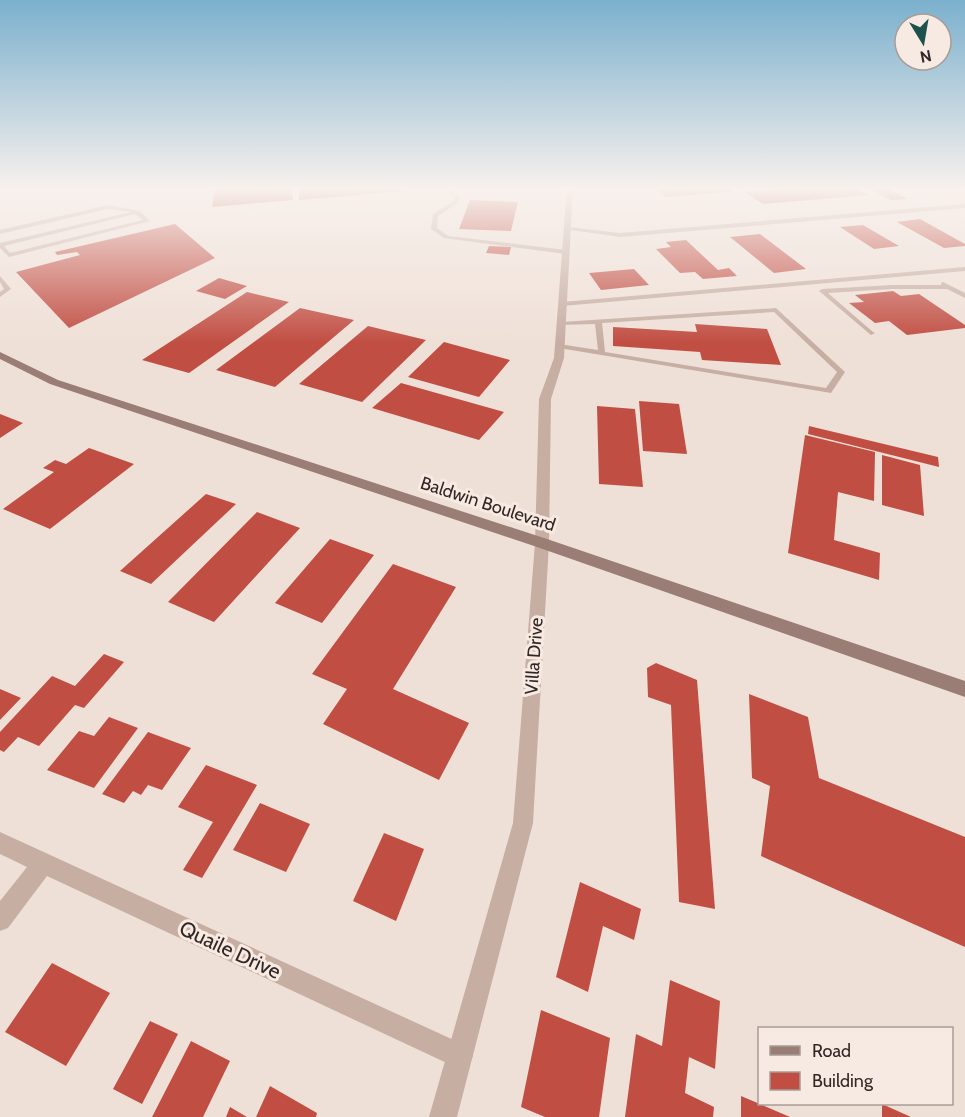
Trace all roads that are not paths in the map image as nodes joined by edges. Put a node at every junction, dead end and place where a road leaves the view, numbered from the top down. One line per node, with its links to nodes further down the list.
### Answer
1 (25, 239): 2 (lane)
2 (73, 239)
3 (470, 239): 5 (lane)
4 (567, 239): 5 (street, Villa Drive)
5 (566, 252): 16 (street, Villa Drive)
6 (965, 269): 7 (lane)
7 (922, 272): 8 (lane); 12 (lane)
8 (875, 277): 10 (lane); 11 (lane)
9 (0, 278): 14 (lane)
10 (810, 282): 13 (lane); 16 (lane)
11 (892, 287): 12 (lane); 13 (lane)
12 (947, 287): 15 (lane)
13 (822, 291): 19 (lane)
14 (0, 295)
15 (965, 296)
16 (562, 304): 18 (street, Villa Drive)
17 (598, 321): 18 (lane); 21 (lane); 21 (lane)
18 (561, 324): 20 (street, Villa Drive)
19 (871, 333)
20 (559, 346): 21 (lane); 23 (street, Villa Drive)
21 (602, 353)
22 (0, 355): 23 (main road, Baldwin Boulevard)
23 (542, 543): 24 (main road, Baldwin Boulevard); 28 (street, Villa Drive)
24 (965, 689)
25 (0, 843): 26 (street, Quaile Drive)
26 (43, 864): 27 (street); 28 (street, Quaile Drive)
27 (0, 920)
28 (460, 1056): 29 (street, Villa Drive)
29 (443, 1117)

